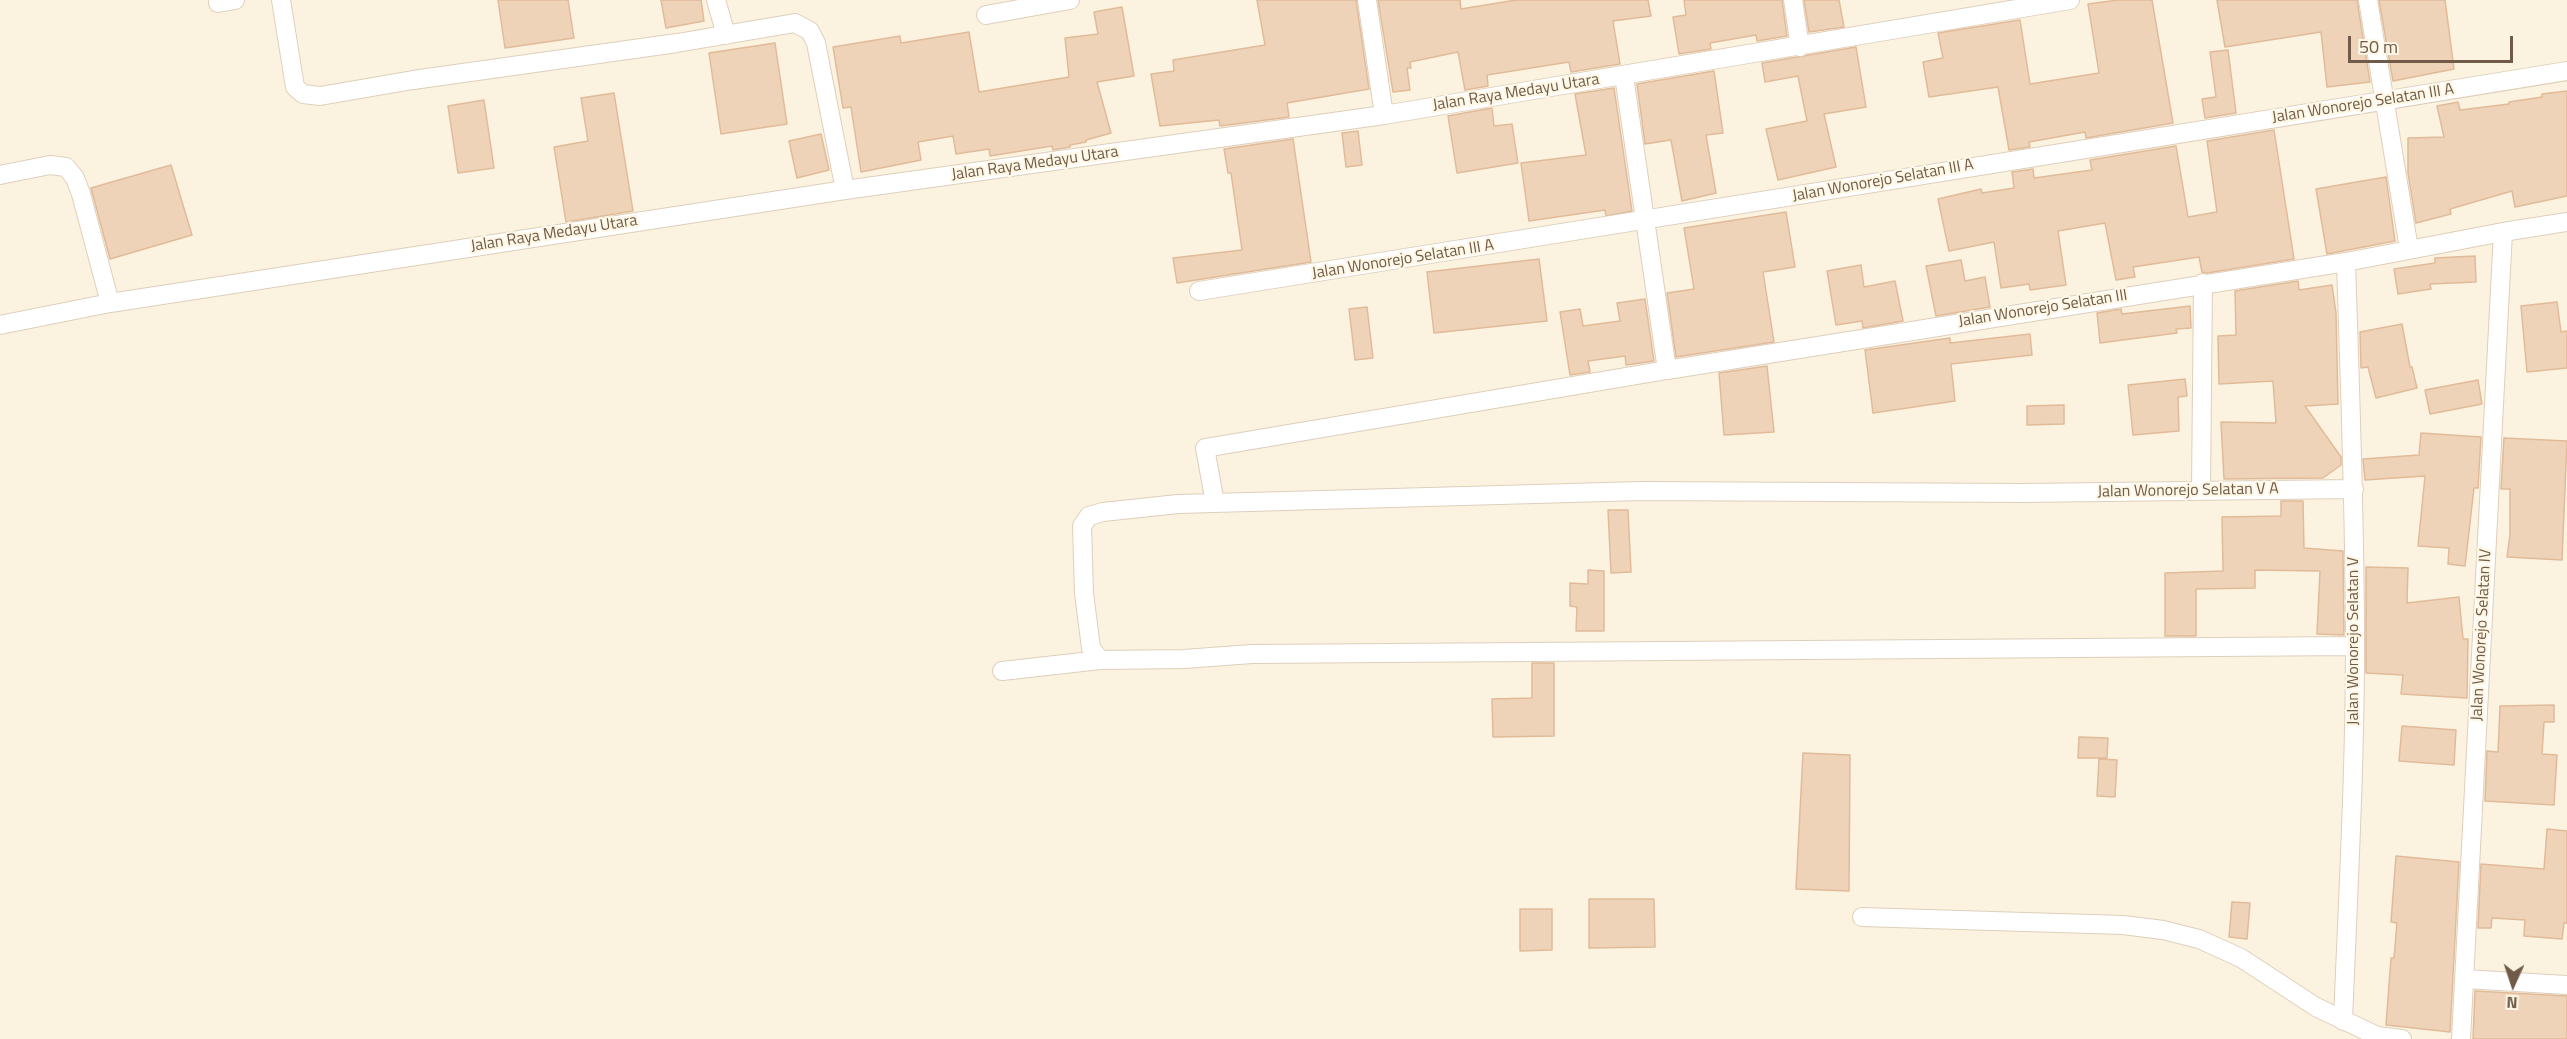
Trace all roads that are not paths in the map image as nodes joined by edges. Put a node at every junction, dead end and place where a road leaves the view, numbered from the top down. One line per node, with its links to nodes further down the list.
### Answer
1 (281, 0): 9 (street)
2 (716, 0): 9 (street)
3 (1070, 0): 8 (street)
4 (1367, 0): 14 (street)
5 (1792, 0): 10 (street)
6 (2070, 0): 10 (street, Jalan Raya Medayu Utara)
7 (2368, 0): 13 (street)
8 (986, 15)
9 (726, 35): 16 (street)
10 (1800, 47): 12 (street, Jalan Raya Medayu Utara)
11 (2567, 71): 13 (street, Jalan Wonorejo Selatan III A)
12 (1624, 75): 14 (street, Jalan Raya Medayu Utara); 17 (street)
13 (2383, 100): 17 (street, Jalan Wonorejo Selatan III A); 20 (street)
14 (1384, 115): 16 (street, Jalan Raya Medayu Utara)
15 (0, 175): 24 (street)
16 (845, 190): 24 (street, Jalan Raya Medayu Utara)
17 (1645, 221): 23 (street, Jalan Wonorejo Selatan III A); 26 (street)
18 (2567, 222): 19 (street, Jalan Wonorejo Selatan III)
19 (2503, 231): 20 (street, Jalan Wonorejo Selatan III); 34 (street, Jalan Wonorejo Selatan IV)
20 (2409, 249): 21 (street, Jalan Wonorejo Selatan III)
21 (2346, 262): 22 (street, Jalan Wonorejo Selatan III); 27 (street, Jalan Wonorejo Selatan V)
22 (2203, 283): 26 (street, Jalan Wonorejo Selatan III); 28 (street)
23 (1199, 291)
24 (110, 303): 25 (street, Jalan Raya Medayu Utara)
25 (0, 325)
26 (1667, 370): 29 (street, Jalan Wonorejo Selatan III)
27 (2354, 489): 28 (street, Jalan Wonorejo Selatan V A); 30 (street, Jalan Wonorejo Selatan V)
28 (2201, 490): 29 (street, Jalan Wonorejo Selatan V A)
29 (1215, 503): 31 (street, Jalan Wonorejo Selatan V A)
30 (2355, 646): 31 (street); 36 (street, Jalan Wonorejo Selatan V)
31 (1100, 660): 32 (street)
32 (1002, 671)
33 (1862, 916): 36 (street)
34 (2465, 978): 35 (street); 39 (street, Jalan Wonorejo Selatan IV)
35 (2567, 985)
36 (2343, 1021): 37 (street)
37 (2377, 1037): 38 (street)
38 (2402, 1039)
39 (2461, 1039)

